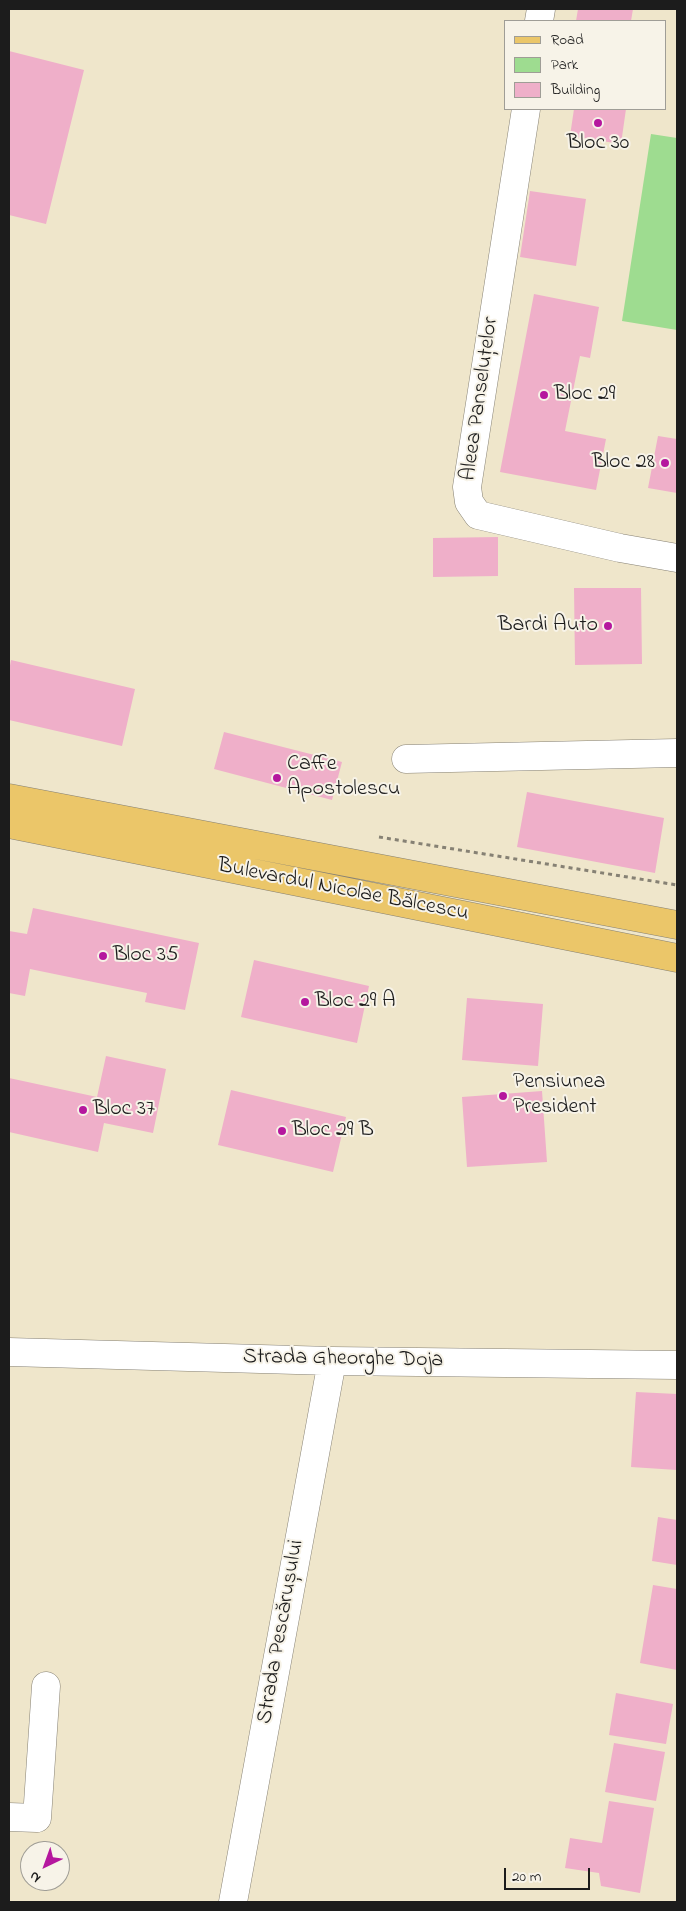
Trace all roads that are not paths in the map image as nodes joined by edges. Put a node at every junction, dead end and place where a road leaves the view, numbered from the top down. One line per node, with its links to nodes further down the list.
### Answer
1 (526, 110): 2 (street, Aleea Panseluțelor)
2 (677, 558)
3 (677, 753): 4 (street)
4 (406, 759)
5 (9, 798): 7 (main road, Bulevardul Nicolae Bălcescu)
6 (9, 824): 8 (main road, Bulevardul Nicolae Bălcescu)
7 (677, 925)
8 (677, 958)
9 (9, 1352): 10 (street, Strada Gheorghe Doja)
10 (332, 1361): 11 (street, Strada Gheorghe Doja); 14 (street, Strada Pescărușului)
11 (677, 1365)
12 (46, 1686): 13 (street)
13 (9, 1817)
14 (233, 1902)

